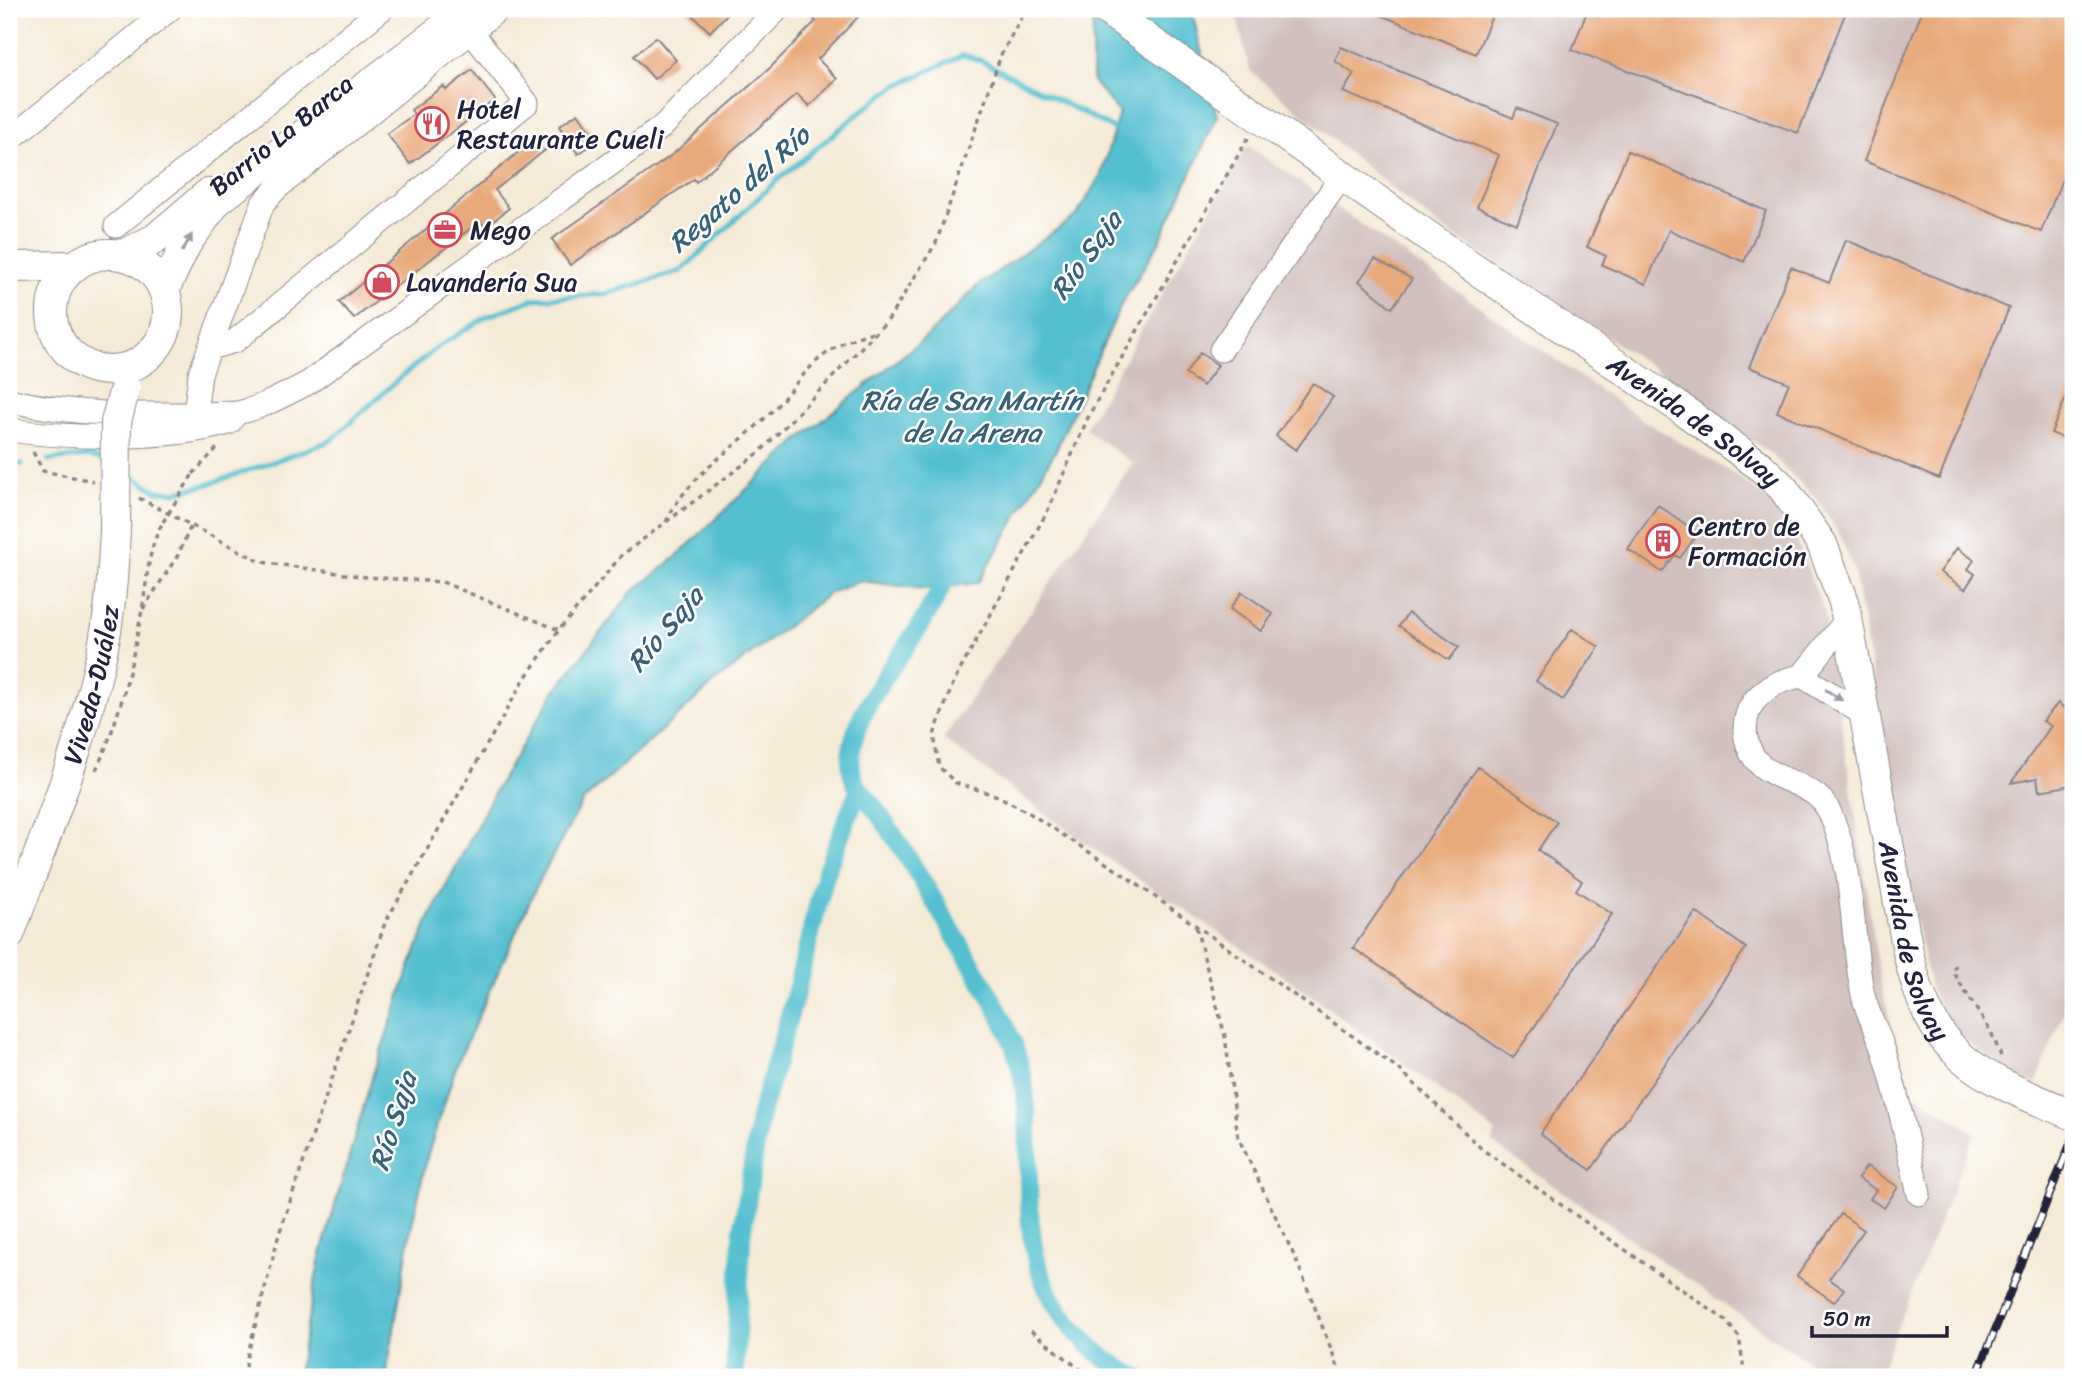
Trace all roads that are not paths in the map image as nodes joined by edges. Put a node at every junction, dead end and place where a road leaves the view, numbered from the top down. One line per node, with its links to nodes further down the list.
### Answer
1 (170, 9): 7 (street)
2 (382, 9): 9 (street, Barrio La Barca)
3 (499, 9): 6 (street)
4 (778, 9): 21 (street)
5 (1105, 9): 8 (main road, Avenida de Solvay)
6 (459, 15): 10 (main road, Barrio La Barca); 14 (main road, Barrio La Barca, one-way to 6); 16 (street); 16 (street)
7 (9, 140)
8 (1342, 176): 17 (street); 23 (main road, Avenida de Solvay)
9 (116, 226)
10 (123, 255): 11 (main road); 14 (main road)
11 (75, 266): 12 (main road); 15 (main road)
12 (9, 267)
13 (9, 275): 15 (main road)
14 (164, 290): 18 (main road)
15 (52, 306): 18 (main road)
16 (210, 348): 20 (street)
17 (1221, 350)
18 (112, 378): 26 (main road, Viveda-Duález, bridge)
19 (9, 400): 20 (street)
20 (195, 414): 21 (street)
21 (233, 418): 22 (street)
22 (20, 431)
23 (1848, 618): 24 (street); 25 (main road, Avenida de Solvay)
24 (1802, 676): 25 (street, one-way to 25); 28 (street)
25 (1865, 715): 27 (main road, Avenida de Solvay)
26 (9, 935)
27 (2073, 1115)
28 (1919, 1194)

